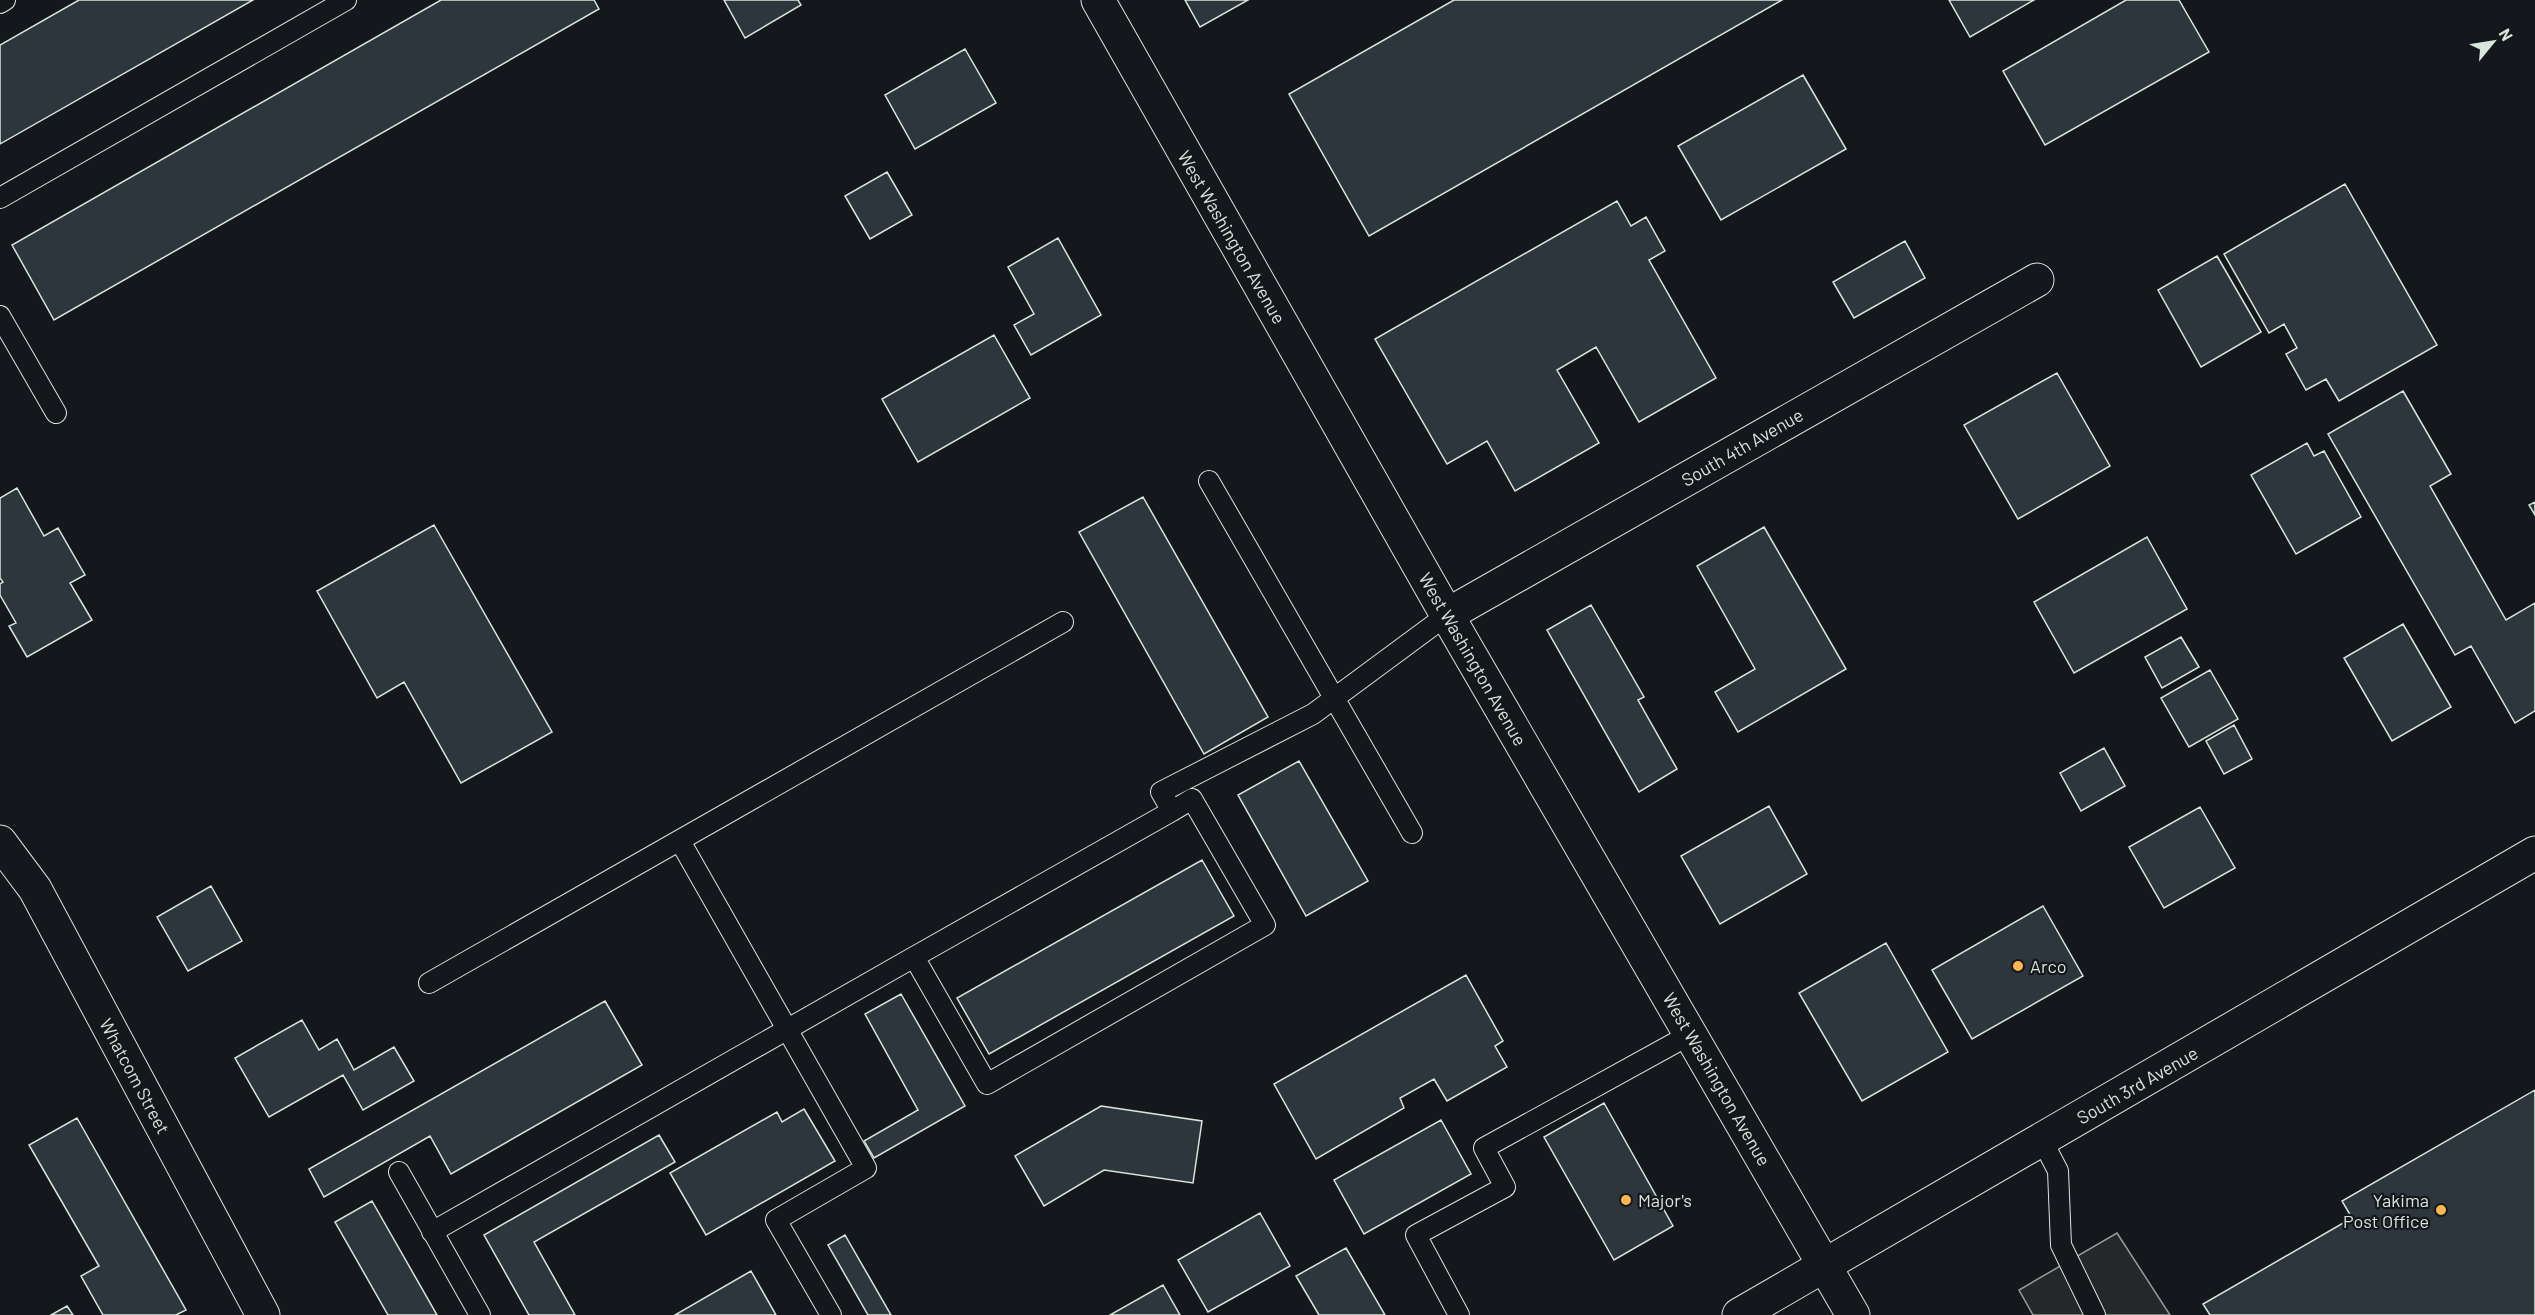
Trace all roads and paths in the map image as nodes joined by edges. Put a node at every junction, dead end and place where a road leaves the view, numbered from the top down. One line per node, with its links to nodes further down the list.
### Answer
1 (5, 0): 4 (lane)
2 (346, 0): 5 (lane)
3 (1098, 0): 10 (street, West Washington Avenue)
4 (0, 3)
5 (0, 198)
6 (2037, 280): 10 (street, South 4th Avenue)
7 (0, 316): 8 (lane)
8 (56, 412)
9 (1209, 481): 12 (lane)
10 (1447, 615): 12 (lane); 21 (street, West Washington Avenue)
11 (1064, 622): 15 (lane)
12 (1334, 697): 13 (lane); 14 (lane)
13 (1172, 811): 18 (lane); 18 (lane)
14 (1412, 832)
15 (680, 841): 19 (lane); 20 (lane)
16 (0, 842): 26 (street, Whatcom Street)
17 (2535, 853): 22 (street, South 3rd Avenue)
18 (914, 957): 20 (lane)
19 (429, 983)
20 (787, 1030): 24 (lane); 28 (lane)
21 (1691, 1034): 25 (street, West Washington Avenue); 29 (lane)
22 (2042, 1140): 25 (street, South 3rd Avenue); 32 (lane)
23 (399, 1172): 24 (lane)
24 (432, 1232): 27 (lane)
25 (1826, 1266): 30 (street, South 3rd Avenue); 31 (street, West Washington Avenue)
26 (263, 1315)
27 (480, 1315)
28 (831, 1315)
29 (1460, 1315)
30 (1738, 1315)
31 (1853, 1315)
32 (2095, 1315)

